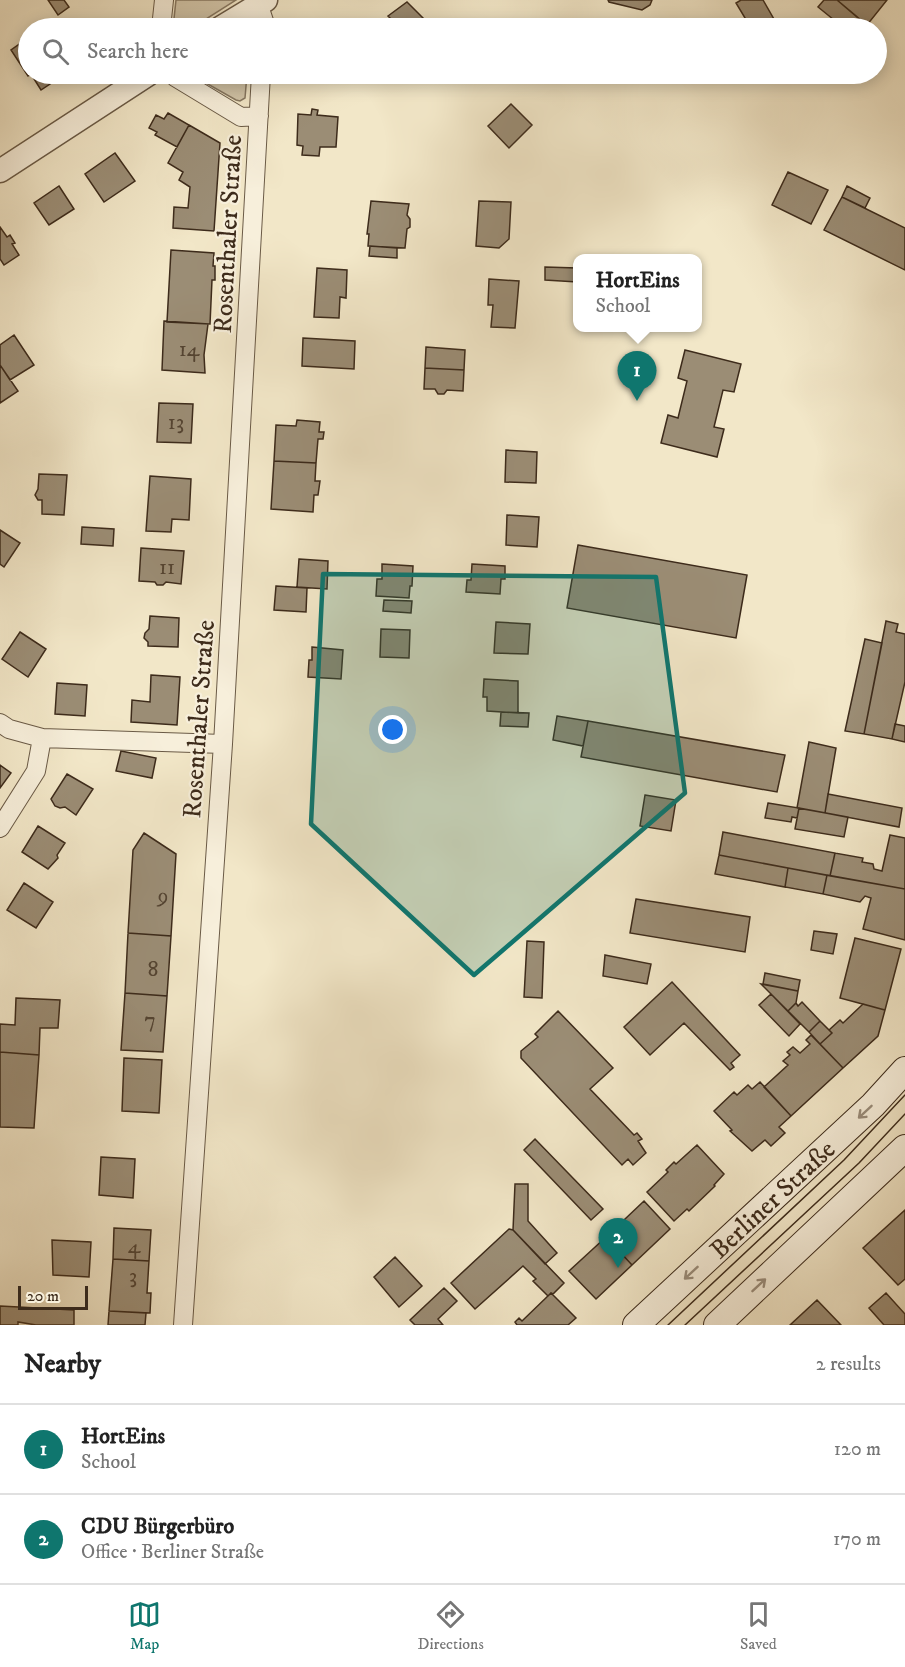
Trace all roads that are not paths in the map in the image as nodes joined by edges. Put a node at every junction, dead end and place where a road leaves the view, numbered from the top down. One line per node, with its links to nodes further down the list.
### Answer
1 (164, 0): 3 (street)
2 (261, 1): 4 (street); 5 (street)
3 (162, 18)
4 (235, 18)
5 (264, 18)
6 (134, 84): 10 (street)
7 (187, 84): 9 (street, Rosenthaler Straße)
8 (261, 84): 9 (street, Rosenthaler Straße)
9 (259, 116): 13 (street, Rosenthaler Straße)
10 (0, 171)
11 (0, 723): 12 (street)
12 (42, 738): 13 (street); 14 (street)
13 (223, 744): 17 (street, Rosenthaler Straße)
14 (0, 828)
15 (905, 1070): 18 (main road, Berliner Straße, one-way to 18)
16 (905, 1148): 19 (main road, Berliner Straße, one-way to 16)
17 (183, 1325)
18 (636, 1325)
19 (717, 1325)

